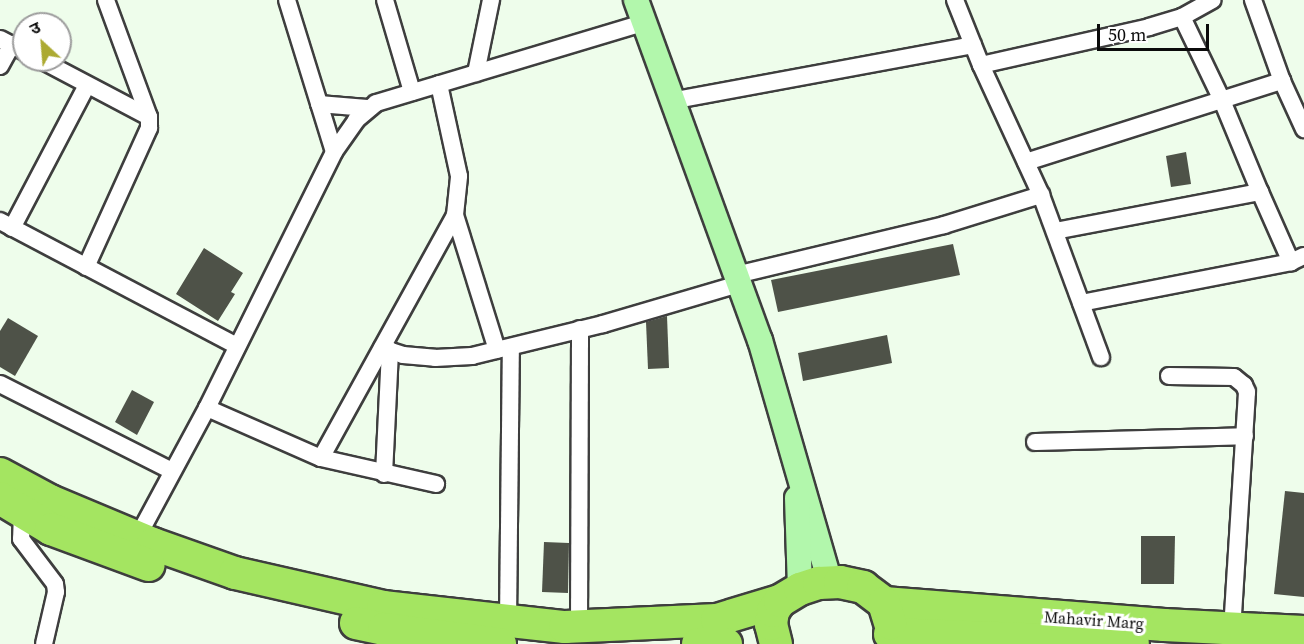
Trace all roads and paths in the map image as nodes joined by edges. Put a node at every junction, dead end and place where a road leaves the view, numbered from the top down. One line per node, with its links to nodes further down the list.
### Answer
1 (106, 0): 25 (street)
2 (287, 0): 23 (street)
3 (385, 0): 20 (street)
4 (491, 0): 16 (street)
5 (636, 0): 10 (main road)
6 (955, 0): 12 (street)
7 (1213, 0): 9 (street)
8 (1253, 0): 17 (street)
9 (1182, 17): 13 (street); 21 (street)
10 (642, 23): 16 (street); 22 (main road)
11 (12, 45): 14 (street)
12 (973, 45): 13 (street); 22 (street)
13 (981, 65): 28 (street)
14 (0, 66)
15 (63, 72): 19 (street)
16 (476, 73): 18 (street)
17 (1282, 81): 21 (street); 26 (street)
18 (439, 84): 20 (street); 31 (street)
19 (87, 85): 25 (street); 32 (street)
20 (411, 92): 24 (street)
21 (1221, 98): 28 (street); 29 (street)
22 (671, 101): 36 (main road)
23 (319, 104): 24 (street); 27 (street)
24 (368, 108): 27 (street)
25 (149, 117): 35 (street)
26 (1304, 129)
27 (334, 152): 39 (street)
28 (1026, 162): 30 (street)
29 (1260, 192): 33 (street); 34 (street)
30 (1041, 195): 33 (street); 36 (street)
31 (455, 215): 40 (street); 41 (street)
32 (6, 224): 35 (street)
33 (1055, 231): 37 (street)
34 (1298, 259): 37 (street)
35 (86, 267): 39 (street)
36 (738, 280): 38 (street); 55 (main road)
37 (1081, 303): 42 (street)
38 (580, 329): 41 (street); 57 (street)
39 (237, 346): 45 (street)
40 (386, 349): 41 (street); 48 (street); 51 (street)
41 (504, 349): 60 (street)
42 (1101, 357)
43 (1169, 376): 46 (street)
44 (0, 384): 49 (street)
45 (207, 408): 48 (street); 49 (street)
46 (1245, 436): 47 (street); 58 (street)
47 (1035, 442)
48 (321, 458): 51 (street)
49 (172, 471): 54 (street)
50 (0, 474): 54 (highway)
51 (384, 474): 52 (street)
52 (436, 484)
53 (11, 505): 60 (highway); 62 (street)
54 (137, 538): 60 (highway)
55 (804, 591): 56 (highway); 57 (highway); 65 (highway)
56 (884, 603): 58 (highway, Mahavir Marg); 61 (highway)
57 (579, 626): 60 (highway)
58 (1232, 628): 59 (highway, Mahavir Marg)
59 (1304, 632)
60 (504, 633)
61 (887, 639): 66 (highway, Mahavir Marg)
62 (45, 644)
63 (698, 644): 64 (highway)
64 (726, 644)
65 (776, 644)
66 (1146, 644)

